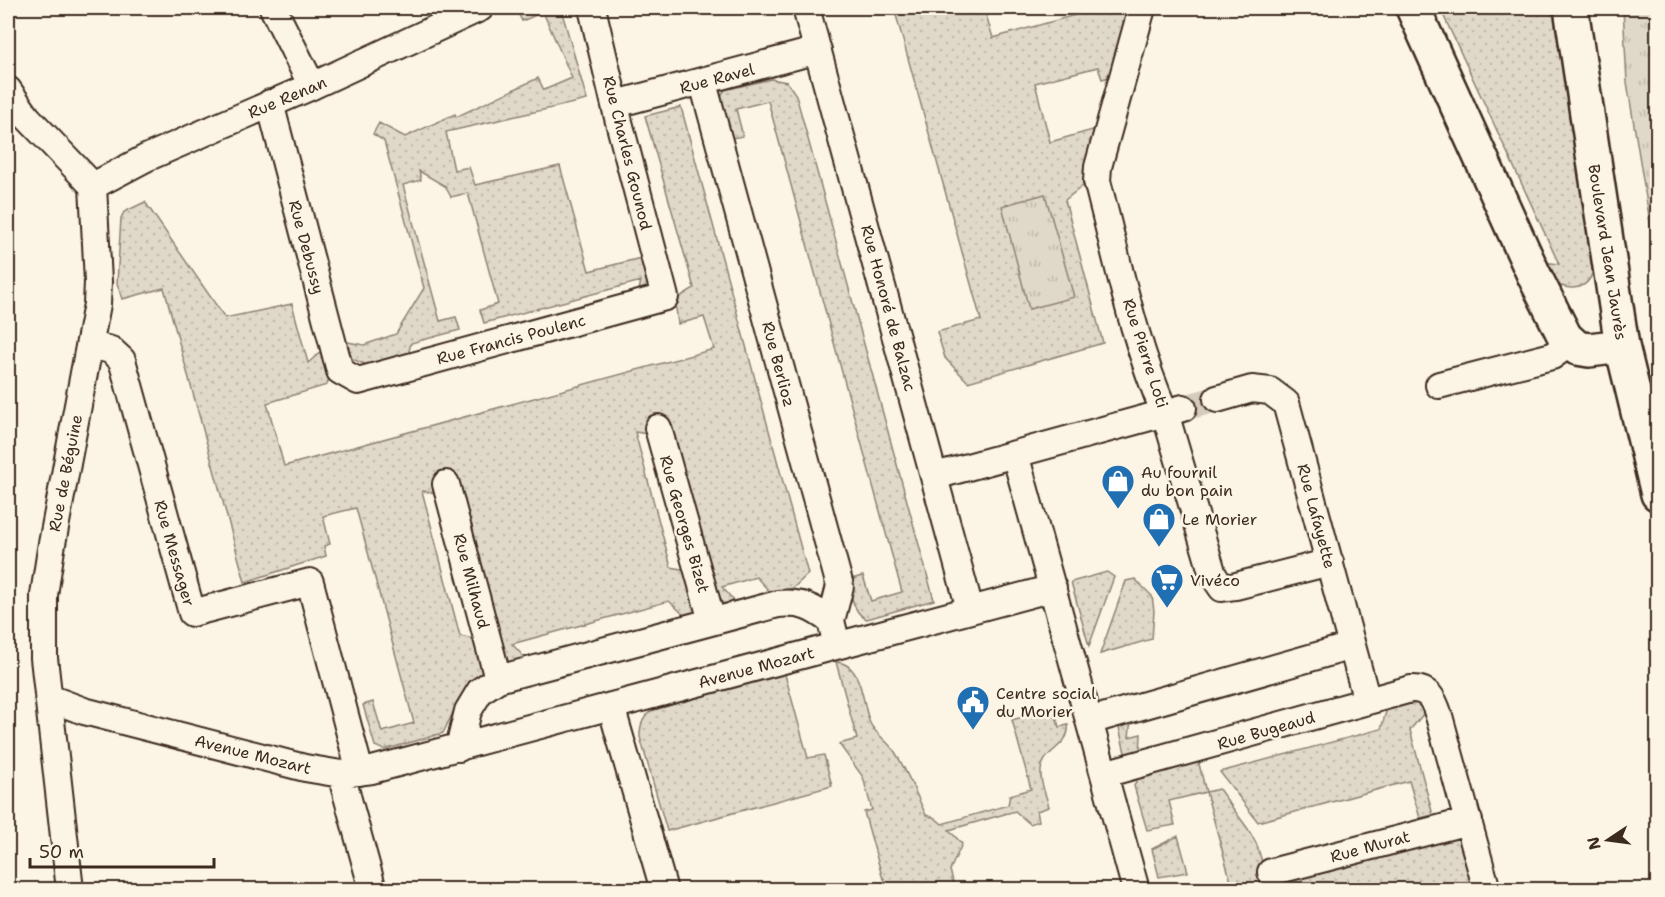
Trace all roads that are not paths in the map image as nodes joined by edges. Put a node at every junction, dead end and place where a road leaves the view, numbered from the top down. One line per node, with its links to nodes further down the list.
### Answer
1 (273, 8): 11 (street)
2 (476, 8): 11 (street, Rue Renan)
3 (592, 8): 14 (street, Rue Charles Gounod)
4 (806, 8): 9 (street, Rue Honoré de Balzac)
5 (1142, 8): 24 (street, Rue Pierre Loti)
6 (1413, 8): 17 (main road)
7 (1571, 8): 19 (main road, Boulevard Jean Jaurès)
8 (1593, 8): 23 (main road, Boulevard Jean Jaurès)
9 (818, 50): 10 (street, Rue Ravel); 27 (street, Rue Honoré de Balzac)
10 (703, 82): 14 (street, Rue Ravel); 34 (street, Rue Berlioz)
11 (312, 86): 13 (street, Rue Renan)
12 (8, 90): 15 (street)
13 (270, 103): 15 (street, Rue Renan); 20 (street, Rue Debussy)
14 (616, 104): 16 (street, Rue Charles Gounod)
15 (93, 186): 18 (street, Rue de Béguine)
16 (665, 297): 20 (street, Rue Francis Poulenc)
17 (1570, 343): 19 (main road); 21 (street)
18 (90, 345): 38 (street, Rue de Béguine); 43 (street, Rue Messager)
19 (1622, 346): 29 (main road, Boulevard Jean Jaurès)
20 (358, 381)
21 (1439, 385)
22 (1217, 399): 30 (street, Rue Lafayette)
23 (1658, 407)
24 (1174, 411): 26 (street); 30 (street, Rue Pierre Loti)
25 (658, 428): 33 (street, Rue Georges Bizet)
26 (1015, 454): 27 (street); 31 (street)
27 (935, 476): 32 (street, Rue Honoré de Balzac)
28 (446, 484): 37 (street, Rue Milhaud)
29 (1658, 494)
30 (1330, 562): 36 (street, Rue Lafayette)
31 (1053, 588): 32 (street, Avenue Mozart); 41 (street)
32 (970, 609): 35 (street, Avenue Mozart)
33 (712, 621): 34 (street); 37 (street)
34 (831, 621): 35 (street, Rue Berlioz)
35 (837, 645): 40 (street, Avenue Mozart)
36 (1352, 646): 39 (street, Rue Lafayette); 41 (street)
37 (498, 679): 42 (street)
38 (49, 698): 43 (street, Avenue Mozart); 47 (street, Rue de Béguine)
39 (1367, 701): 44 (street, Rue Bugeaud); 45 (street, Rue Bugeaud)
40 (611, 706): 42 (street, Avenue Mozart); 49 (street)
41 (1089, 721): 44 (street)
42 (459, 748): 43 (street, Avenue Mozart)
43 (350, 773): 48 (street)
44 (1104, 774): 50 (street)
45 (1469, 820): 46 (street, Rue Murat); 51 (street)
46 (1271, 872)
47 (70, 890)
48 (373, 890)
49 (664, 890)
50 (1136, 890)
51 (1487, 890)

